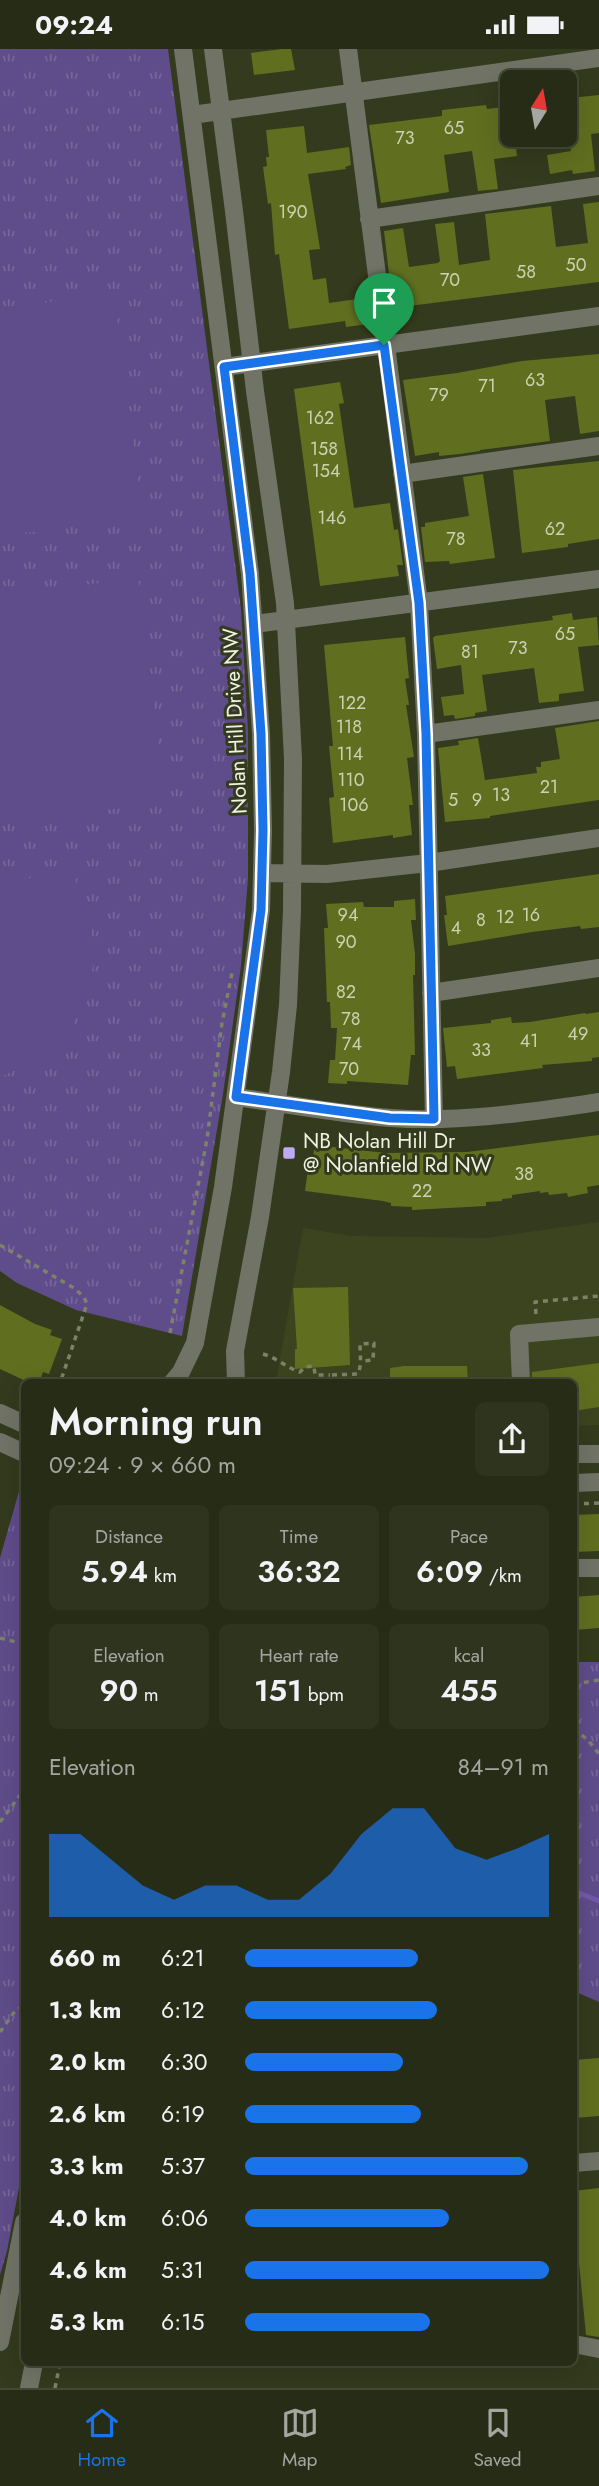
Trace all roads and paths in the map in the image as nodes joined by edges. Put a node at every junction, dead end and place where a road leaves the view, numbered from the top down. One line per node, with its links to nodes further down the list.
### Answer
1 (183, 49): 7 (street, Nolan Hill Drive NW)
2 (213, 49): 6 (street)
3 (348, 49): 5 (street)
4 (599, 58): 5 (street)
5 (354, 92): 6 (street); 9 (street)
6 (221, 111): 7 (street); 12 (street)
7 (192, 115): 13 (street, Nolan Hill Drive NW)
8 (599, 185): 9 (street)
9 (369, 219): 11 (street)
10 (599, 316): 11 (street)
11 (384, 345): 12 (street); 15 (street)
12 (251, 363): 13 (street); 18 (street)
13 (224, 367): 19 (street, Nolan Hill Drive NW)
14 (599, 446): 15 (street)
15 (402, 474): 17 (street)
16 (599, 579): 17 (street)
17 (419, 603): 18 (street); 21 (street)
18 (286, 620): 19 (street); 25 (street)
19 (254, 624): 24 (street, Nolan Hill Drive NW)
20 (599, 710): 21 (street)
21 (426, 734): 23 (street)
22 (599, 838): 23 (street)
23 (428, 863): 25 (street); 28 (street)
24 (262, 873): 25 (street); 29 (street, Nolan Hill Drive NW)
25 (292, 873): 31 (street)
26 (599, 968): 28 (street)
27 (233, 971): 35 (path)
28 (431, 993): 32 (street)
29 (236, 1097): 31 (street); 40 (street, Nolan Hill Drive NW)
30 (599, 1102): 32 (street)
31 (277, 1103): 32 (street); 41 (street)
32 (434, 1119)
33 (0, 1245): 39 (path)
34 (599, 1327): 43 (street)
35 (170, 1333)
36 (263, 1354): 38 (path)
37 (361, 1361): 37 (path); 38 (path)
38 (330, 1375): 42 (path)
39 (61, 1379)
40 (175, 1379)
41 (236, 1379)
42 (330, 1379)
43 (521, 1379)
44 (0, 1413): 45 (street)
45 (21, 1423)
46 (0, 1442): 47 (street)
47 (21, 1452)
48 (577, 1454): 49 (street)
49 (599, 1454)
50 (599, 1482): 51 (street)
51 (577, 1483)
52 (599, 1503): 53 (path)
53 (577, 1504)
54 (577, 1568): 55 (street)
55 (599, 1568)
56 (0, 1638): 57 (path)
57 (21, 1643)
58 (599, 1680): 59 (path)
59 (577, 1684)
60 (577, 1731): 61 (path)
61 (599, 1754)
62 (21, 1794): 63 (path)
63 (0, 1822)
64 (21, 2008): 65 (path)
65 (0, 2032)
66 (599, 2161): 67 (street)
67 (577, 2163)
68 (21, 2237): 69 (street)
69 (0, 2342)
70 (577, 2345): 71 (street)
71 (599, 2349)
72 (33, 2366): 74 (street)
73 (59, 2366): 75 (path)
74 (29, 2388)
75 (55, 2388)

